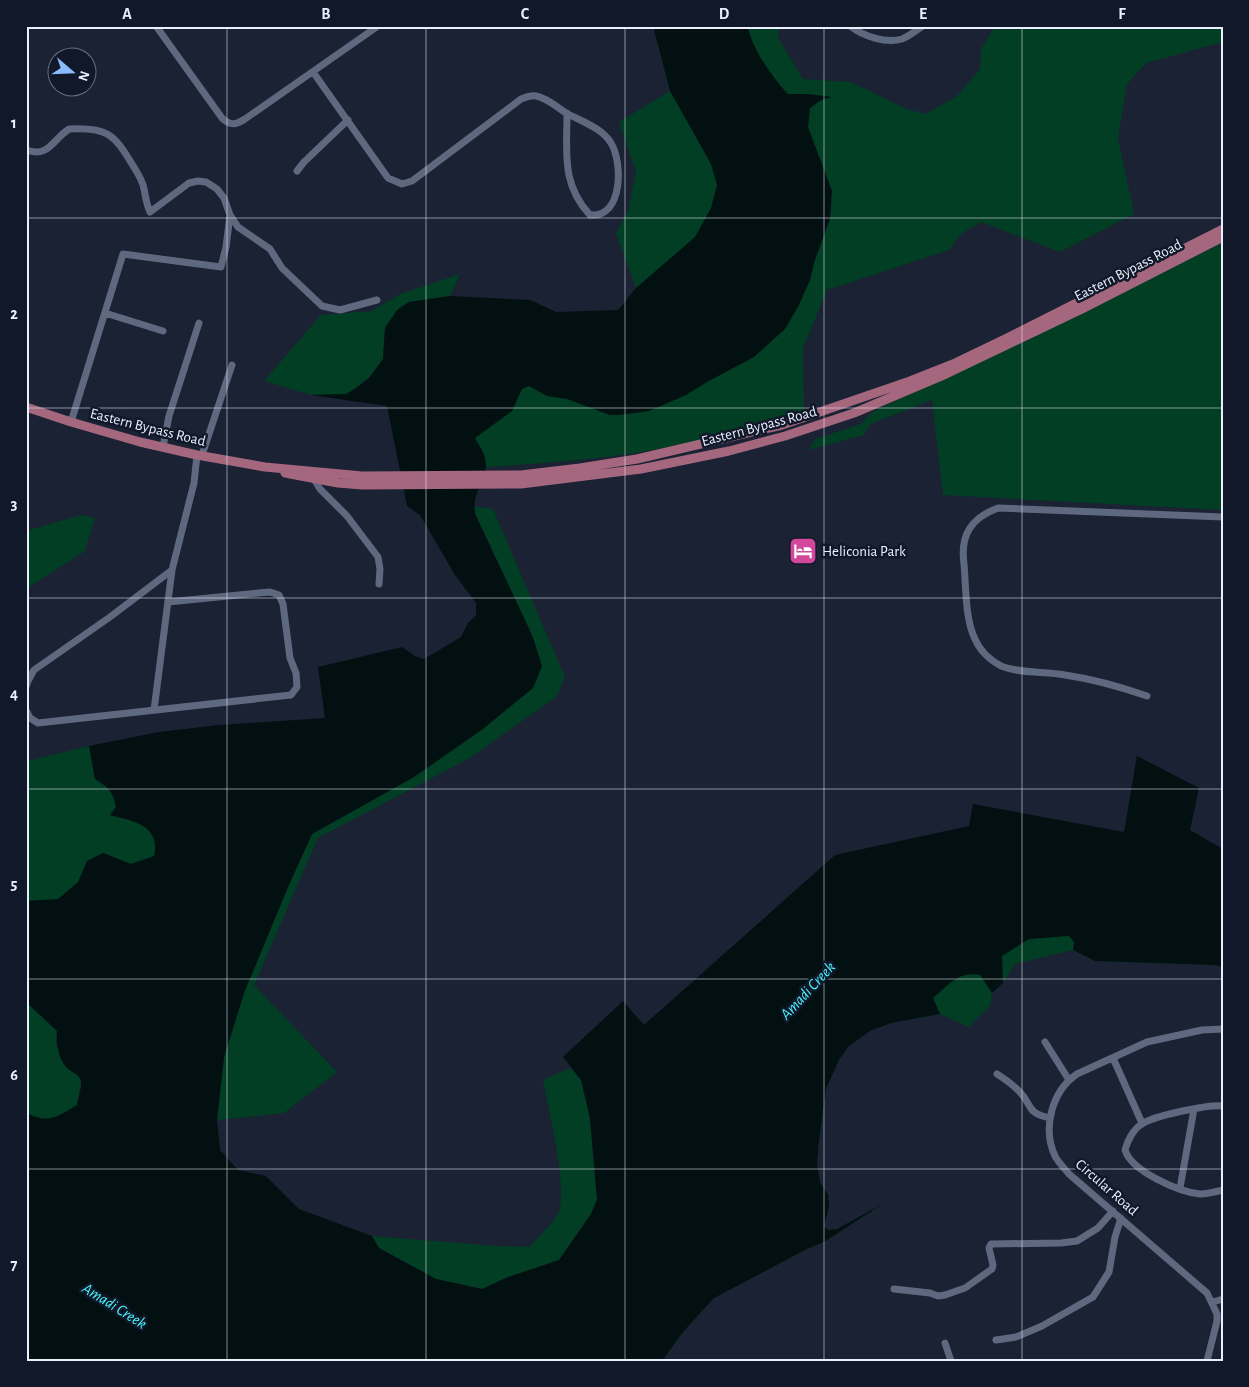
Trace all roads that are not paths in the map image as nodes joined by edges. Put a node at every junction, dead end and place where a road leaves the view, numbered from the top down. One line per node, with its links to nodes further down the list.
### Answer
1 (156, 26): 5 (street)
2 (378, 26): 5 (street)
3 (850, 26): 4 (street)
4 (923, 26)
5 (314, 72): 7 (street)
6 (567, 113): 6 (street); 7 (street)
7 (348, 120): 9 (street)
8 (26, 150): 10 (street)
9 (297, 171)
10 (230, 215): 13 (street); 14 (street)
11 (1223, 229): 24 (main road, Eastern Bypass Road)
12 (1223, 237): 24 (main road, Eastern Bypass Road)
13 (377, 300)
14 (105, 313): 16 (street); 19 (street)
15 (199, 323): 20 (street)
16 (163, 331)
17 (232, 365): 21 (street)
18 (26, 407): 19 (main road, Eastern Bypass Road)
19 (71, 422): 20 (main road, Eastern Bypass Road)
20 (163, 447): 21 (main road, Eastern Bypass Road)
21 (200, 455): 22 (main road, Eastern Bypass Road); 29 (street)
22 (265, 467): 23 (main road, Eastern Bypass Road); 25 (main road, Eastern Bypass Road)
23 (314, 479): 25 (main road, Eastern Bypass Road); 30 (street)
24 (522, 479): 25 (main road, Eastern Bypass Road)
25 (362, 481)
26 (1223, 517): 27 (street)
27 (1211, 518): 28 (street); 33 (street)
28 (1223, 521)
29 (172, 570): 31 (street); 32 (street)
30 (379, 584)
31 (168, 602): 35 (street); 35 (street)
32 (26, 687)
33 (1147, 696)
34 (26, 710): 35 (street)
35 (154, 710)
36 (1223, 1030): 38 (street)
37 (1045, 1042): 40 (street)
38 (1113, 1058): 40 (street); 44 (street)
39 (998, 1074): 43 (street)
40 (1069, 1080): 43 (street, Circular Road)
41 (1223, 1106): 42 (street)
42 (1194, 1109): 44 (street); 45 (street)
43 (1050, 1118): 47 (street, Circular Road)
44 (1142, 1123): 45 (street)
45 (1180, 1188): 46 (street)
46 (1223, 1190)
47 (1113, 1211): 48 (street, Circular Road); 49 (street)
48 (1121, 1218): 51 (street, Circular Road); 52 (street)
49 (894, 1288)
50 (1223, 1299): 51 (street)
51 (1212, 1302): 55 (street)
52 (996, 1340)
53 (945, 1343): 54 (street)
54 (951, 1361)
55 (1207, 1361)

